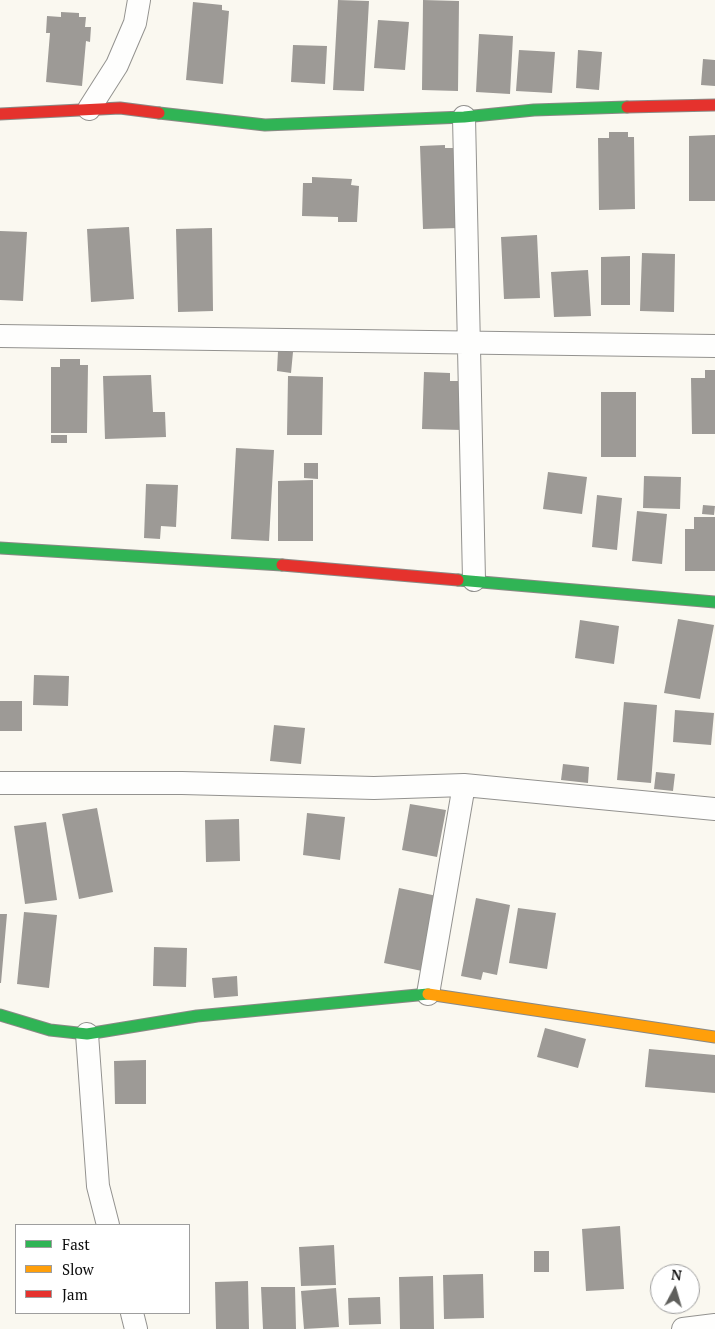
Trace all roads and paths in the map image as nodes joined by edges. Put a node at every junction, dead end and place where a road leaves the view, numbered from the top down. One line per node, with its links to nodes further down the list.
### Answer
1 (139, 0): 3 (street)
2 (715, 105): 5 (street)
3 (89, 109): 4 (street); 5 (street)
4 (0, 114)
5 (464, 117): 9 (street)
6 (0, 327): 8 (street)
7 (0, 336): 8 (street)
8 (33, 336): 9 (street)
9 (468, 343): 10 (street); 12 (street)
10 (715, 346)
11 (0, 548): 12 (street)
12 (474, 580): 13 (street)
13 (715, 602)
14 (0, 783): 15 (street)
15 (464, 785): 16 (street); 17 (street)
16 (715, 809)
17 (428, 994): 19 (street); 20 (street)
18 (0, 1014): 19 (street)
19 (87, 1034): 21 (street)
20 (715, 1037)
21 (108, 1224)
22 (132, 1314): 24 (street)
23 (715, 1324): 25 (street)
24 (136, 1329)
25 (683, 1329)

